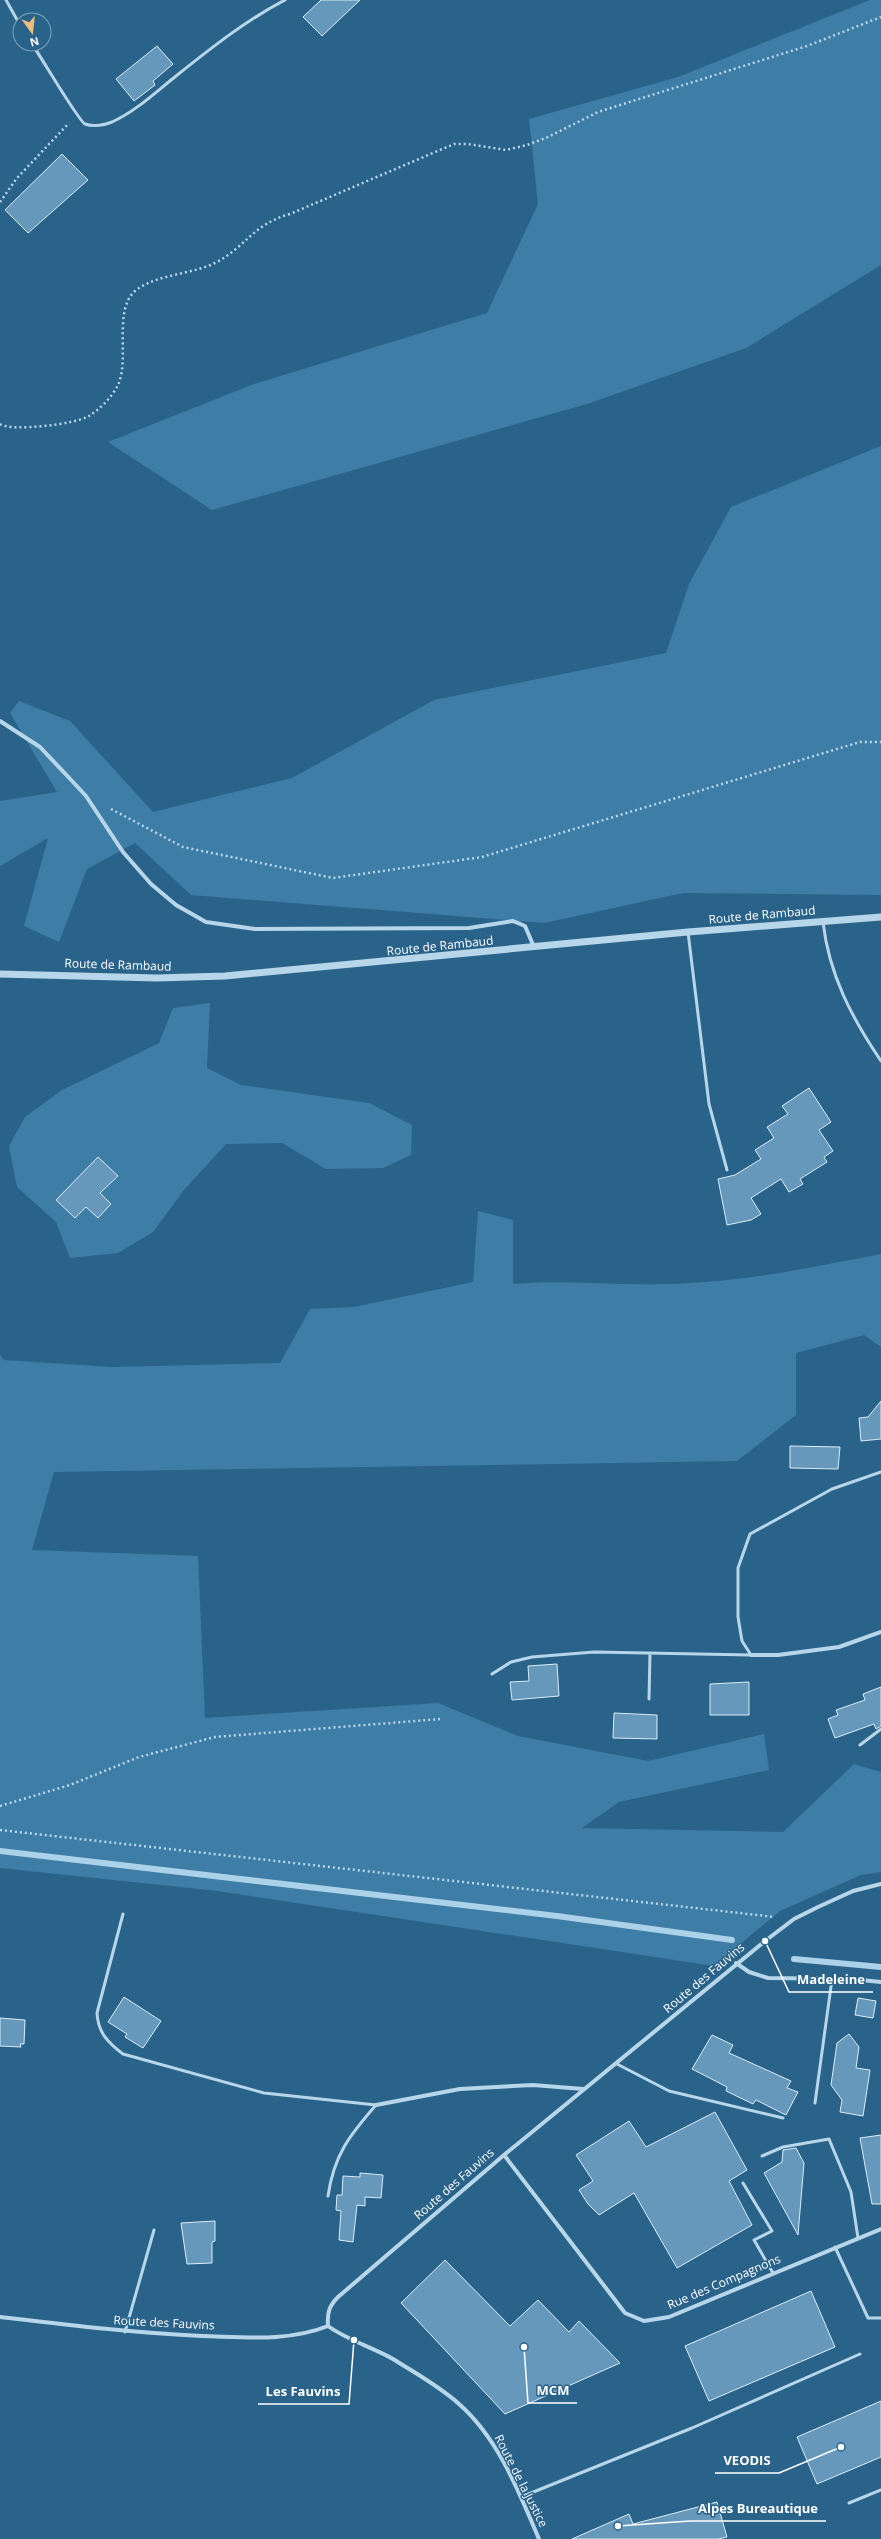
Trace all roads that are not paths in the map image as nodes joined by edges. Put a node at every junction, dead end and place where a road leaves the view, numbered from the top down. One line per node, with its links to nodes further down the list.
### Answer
1 (6, 0): 3 (lane)
2 (285, 0): 4 (lane)
3 (13, 12)
4 (38, 52)
5 (0, 721): 9 (street)
6 (881, 917): 7 (street, Route de Rambaud)
7 (823, 920): 8 (street, Route de Rambaud); 11 (lane)
8 (688, 932): 9 (street, Route de Rambaud); 12 (lane)
9 (534, 948): 10 (street, Route de Rambaud)
10 (0, 974)
11 (881, 1061)
12 (727, 1170)
13 (881, 1472): 16 (lane)
14 (881, 1632): 16 (street)
15 (650, 1653): 16 (lane); 17 (lane); 18 (lane)
16 (751, 1655)
17 (492, 1674)
18 (649, 1699)
19 (881, 1729): 20 (lane)
20 (860, 1745)
21 (881, 1884): 23 (street, Route des Fauvins)
22 (123, 1914): 29 (lane)
23 (736, 1963): 24 (street); 26 (street, Route des Fauvins)
24 (832, 1979): 25 (street); 28 (lane)
25 (881, 1982)
26 (617, 2064): 27 (street, Route des Fauvins); 30 (lane)
27 (584, 2089): 29 (street); 31 (street, Route des Fauvins)
28 (815, 2103)
29 (376, 2105): 34 (lane)
30 (783, 2118)
31 (504, 2155): 39 (street, Rue des Compagnons); 42 (street, Route des Fauvins)
32 (762, 2156): 37 (lane)
33 (743, 2184): 39 (lane)
34 (328, 2196)
35 (881, 2229): 37 (street, Rue des Compagnons)
36 (154, 2230): 43 (lane)
37 (858, 2238): 38 (street, Rue des Compagnons)
38 (835, 2247): 39 (street, Rue des Compagnons); 41 (lane)
39 (772, 2273)
40 (0, 2317): 43 (street, Route des Fauvins)
41 (881, 2318)
42 (328, 2326): 43 (street, Route des Fauvins); 46 (street, Route de la Justice)
43 (125, 2332)
44 (860, 2354): 46 (lane)
45 (881, 2490): 47 (lane)
46 (521, 2497): 48 (street, Route de la Justice)
47 (849, 2503)
48 (539, 2539)

